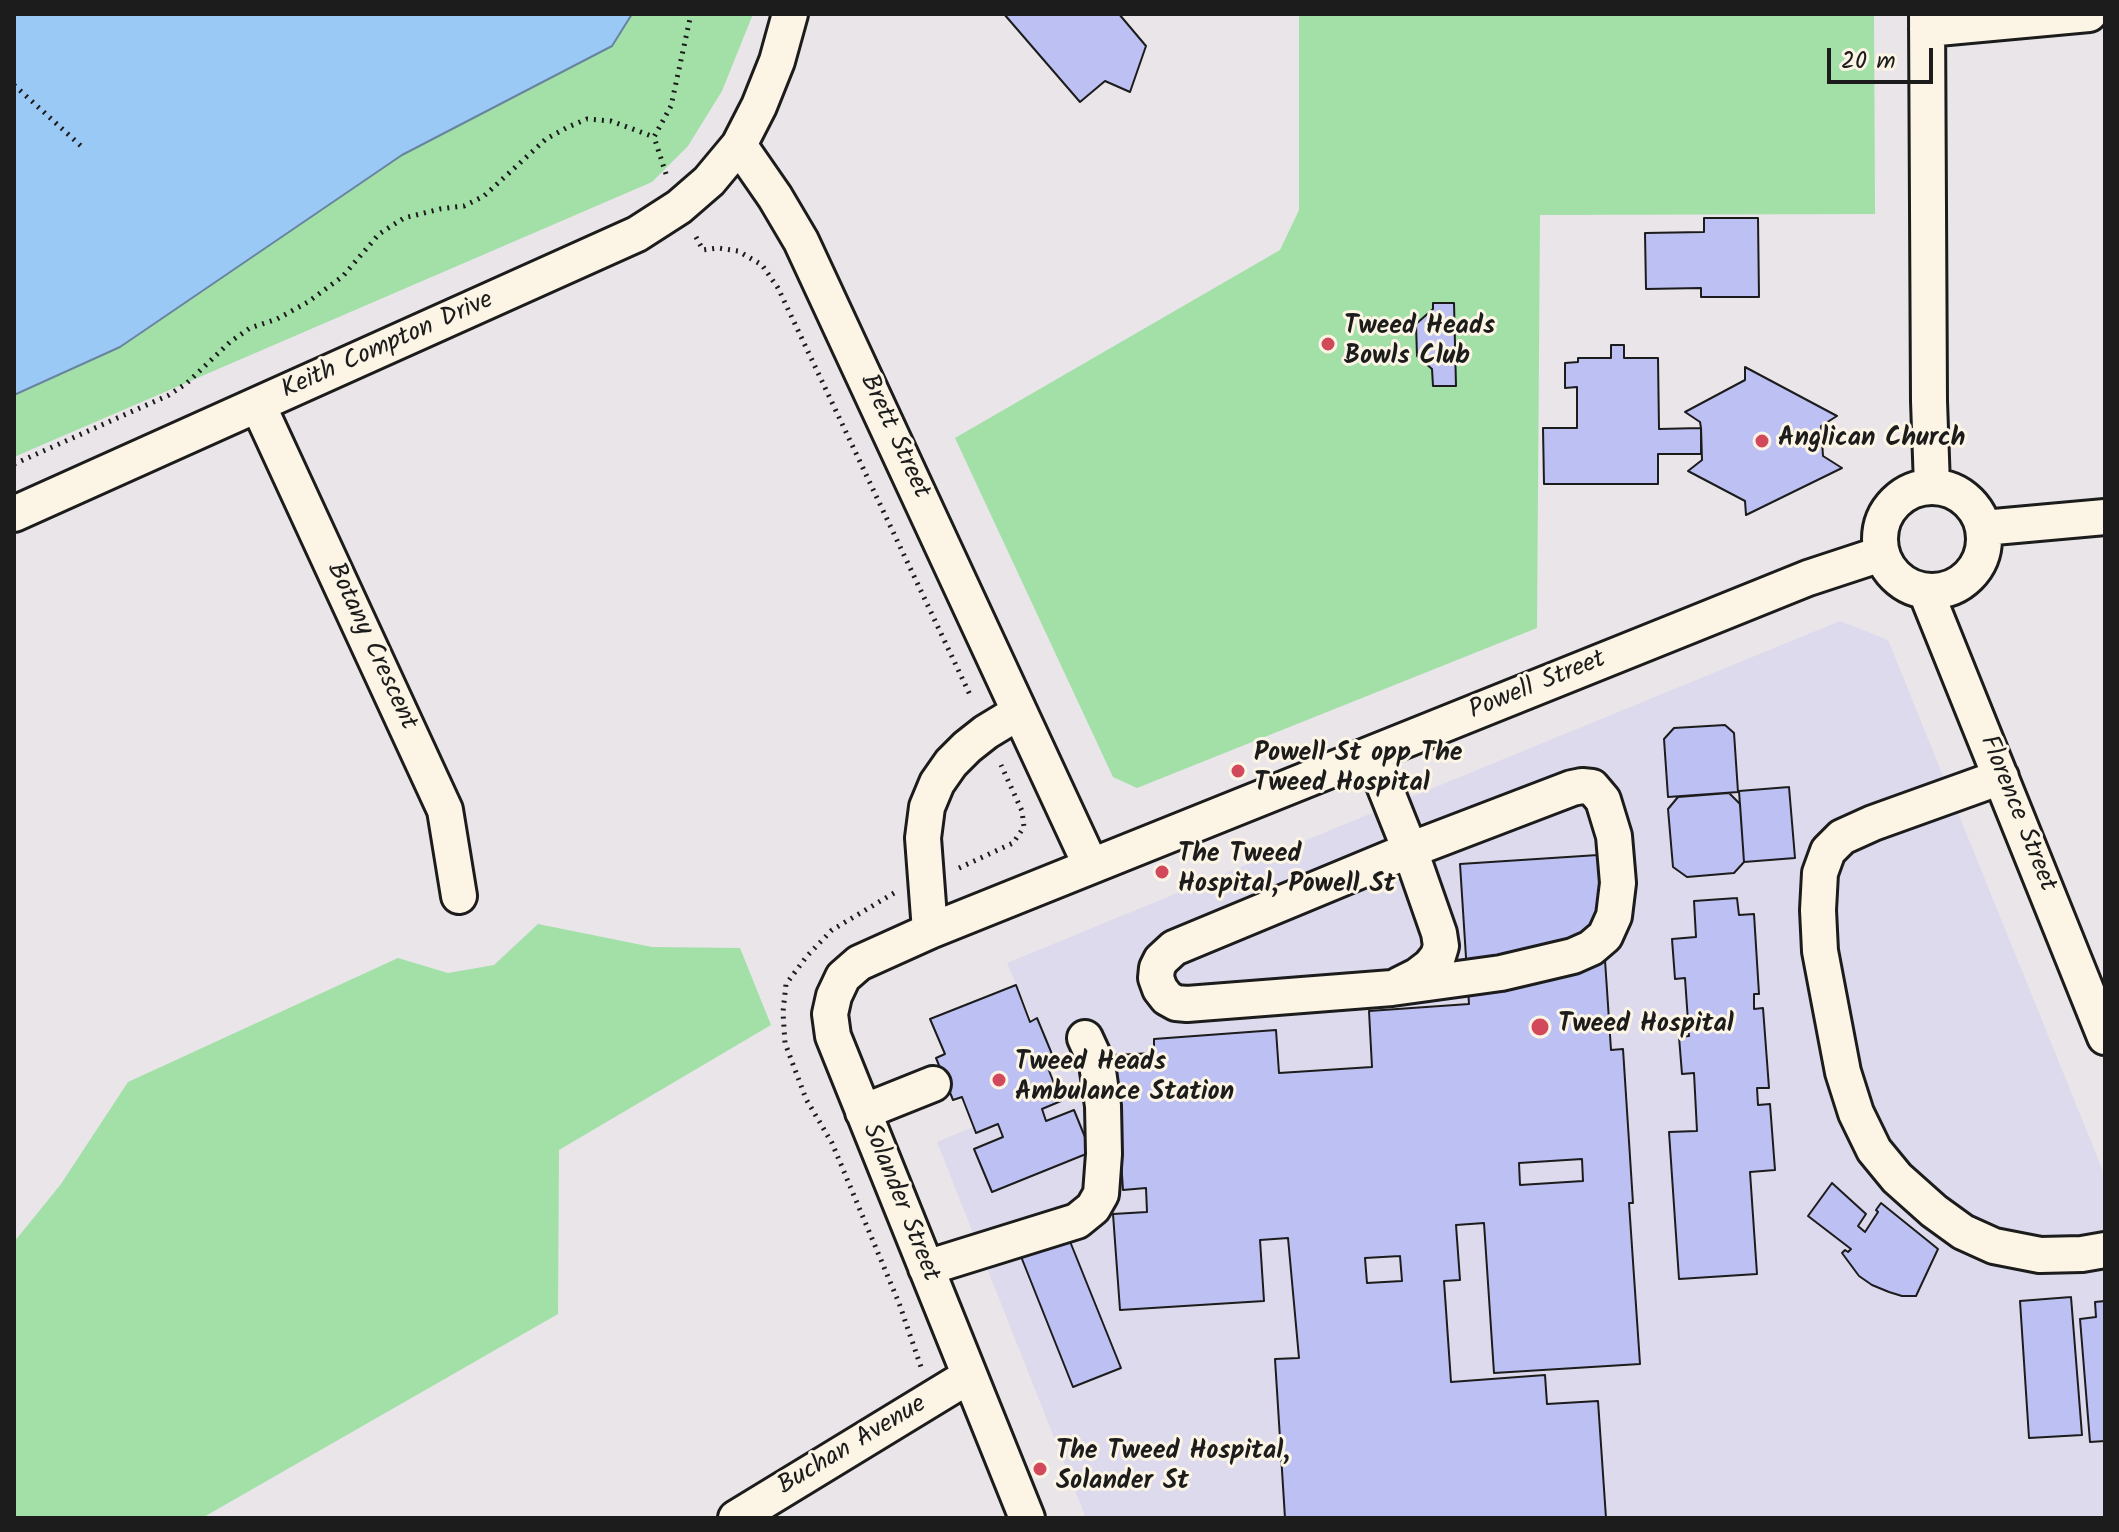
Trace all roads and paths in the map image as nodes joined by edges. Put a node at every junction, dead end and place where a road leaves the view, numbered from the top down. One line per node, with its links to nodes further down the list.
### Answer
1 (691, 14): 6 (path)
2 (790, 14): 7 (street)
3 (2089, 14): 4 (street)
4 (1927, 21): 12 (street)
5 (14, 85): 8 (path)
6 (654, 137): 9 (path); 11 (path)
7 (739, 145): 9 (street, Keith Compton Drive); 18 (street, Brett Street)
8 (81, 146)
9 (679, 207): 10 (street, Keith Compton Drive); 19 (path)
10 (258, 405): 13 (street, Keith Compton Drive); 25 (street, Botany Crescent)
11 (14, 464)
12 (1932, 486): 15 (street); 16 (street)
13 (14, 514)
14 (2105, 517): 15 (street)
15 (1983, 528): 17 (street)
16 (1881, 554): 17 (street); 20 (street, Powell Street)
17 (1926, 592): 21 (street, Florence Street)
18 (1019, 712): 19 (street); 23 (street, Brett Street)
19 (986, 732): 24 (street); 24 (path)
20 (1372, 755): 22 (street); 23 (street, Powell Street)
21 (2001, 777): 28 (street, Florence Street); 32 (street)
22 (1410, 850): 27 (street); 27 (street); 27 (street)
23 (1091, 866): 26 (street, Powell Street)
24 (926, 879): 26 (street); 35 (path)
25 (459, 896)
26 (930, 931): 31 (street, Solander Street)
27 (1392, 988)
28 (2105, 1037)
29 (1085, 1038): 33 (street)
30 (933, 1084): 31 (street)
31 (863, 1112): 33 (street, Solander Street)
32 (2105, 1250)
33 (926, 1268): 34 (street, Solander Street)
34 (969, 1376): 35 (street, Buchan Avenue); 37 (street, Solander Street)
35 (935, 1397): 36 (street, Buchan Avenue)
36 (736, 1518)
37 (1027, 1518)

